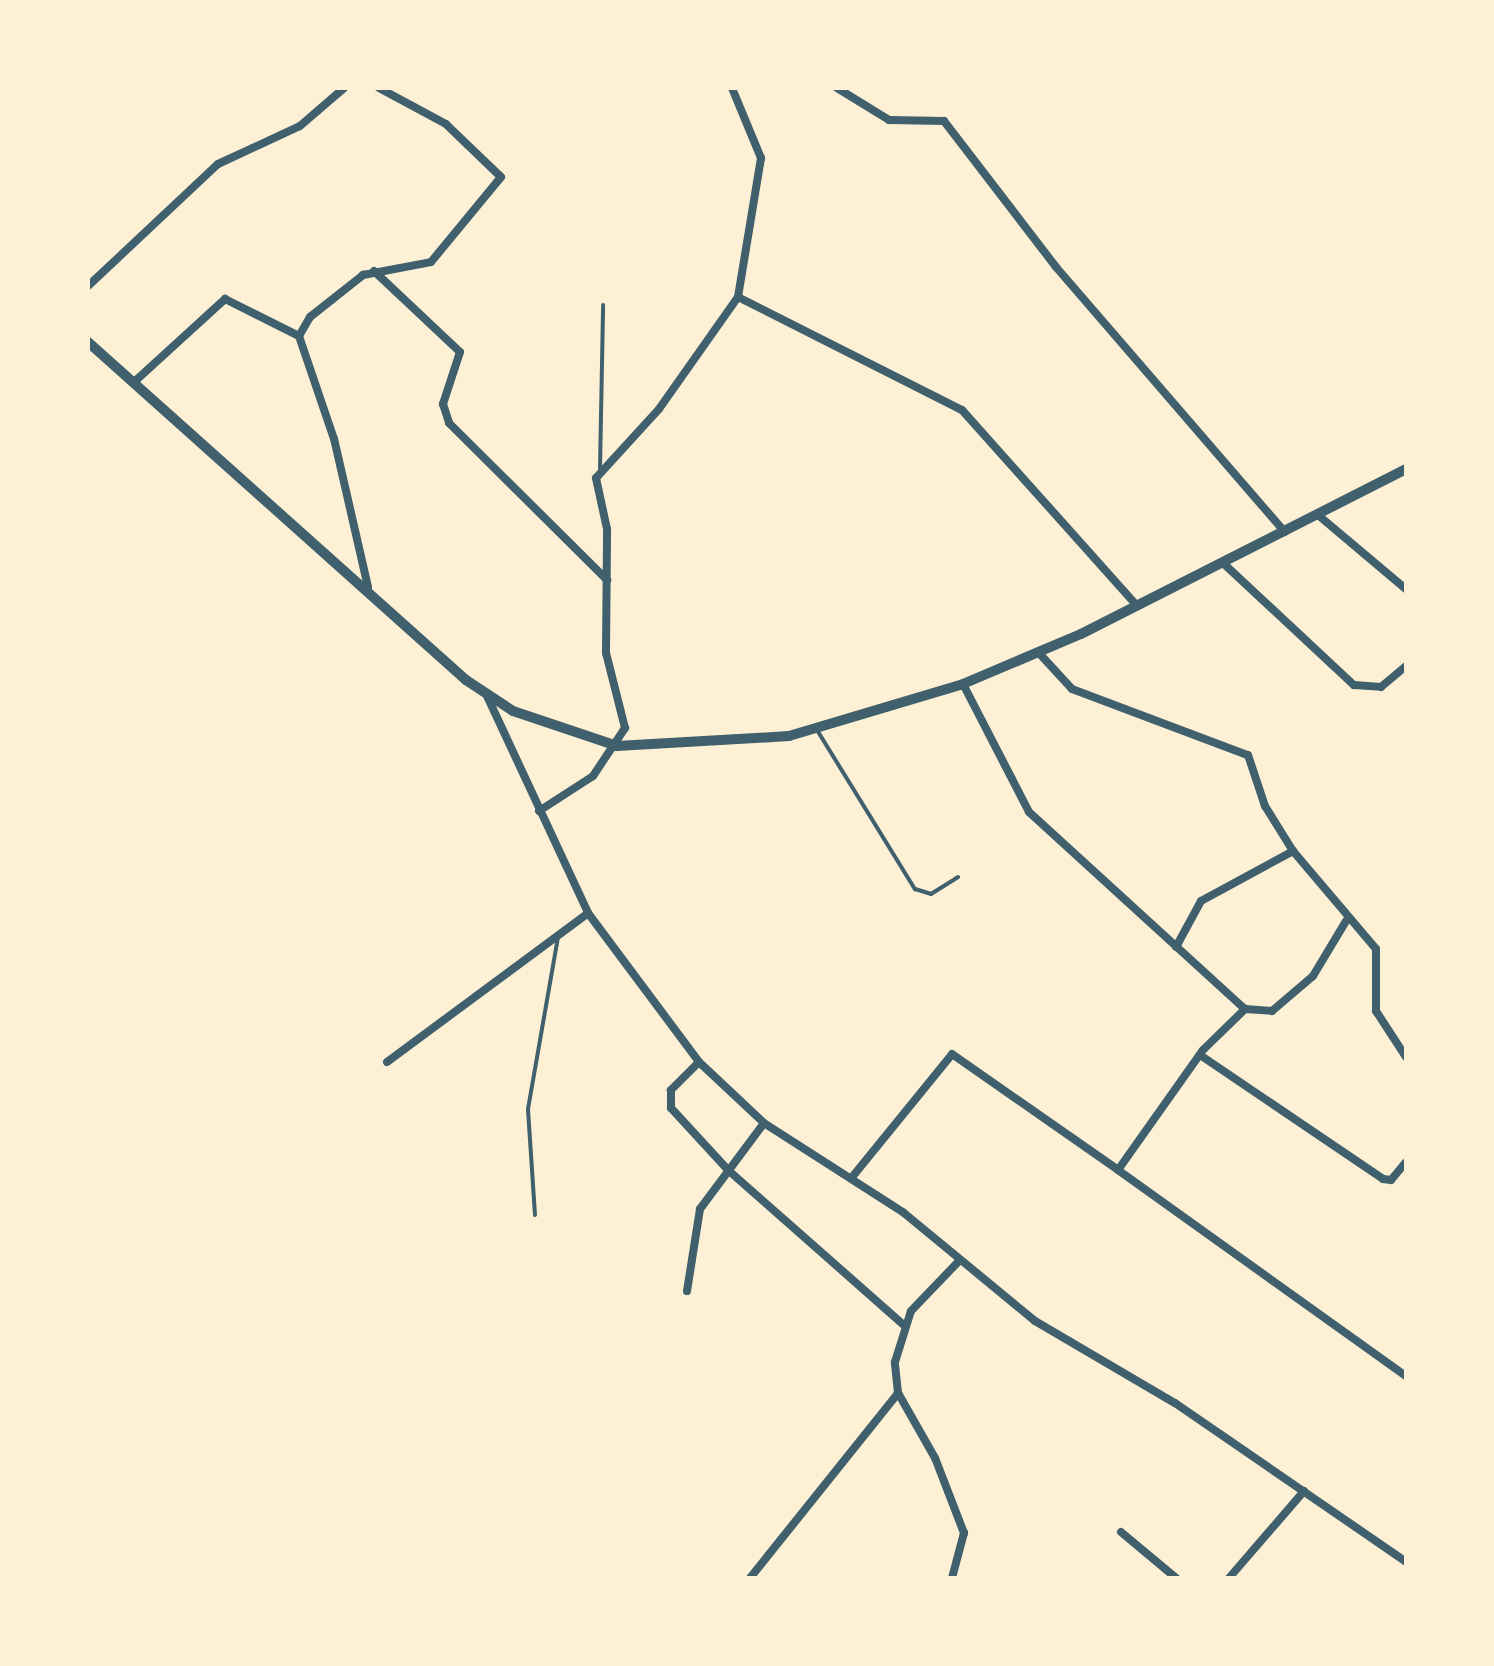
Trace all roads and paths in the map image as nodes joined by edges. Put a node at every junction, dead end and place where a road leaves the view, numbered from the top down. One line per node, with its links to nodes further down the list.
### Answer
1 (344, 88): 6 (street)
2 (379, 88): 5 (street)
3 (732, 88): 7 (street)
4 (837, 88): 15 (street)
5 (374, 271): 9 (street); 17 (street)
6 (88, 286)
7 (738, 297): 12 (street); 20 (street)
8 (603, 305): 12 (lane)
9 (299, 336): 11 (street); 18 (street)
10 (88, 342): 11 (street)
11 (133, 383): 18 (street)
12 (600, 468): 17 (street)
13 (1406, 469): 14 (street)
14 (1318, 515): 15 (street); 19 (street)
15 (1285, 532): 16 (street)
16 (1223, 563): 20 (street); 22 (street)
17 (607, 580): 26 (street)
18 (368, 587): 24 (street)
19 (1406, 589)
20 (1137, 606): 21 (street)
21 (1038, 652): 23 (street); 28 (street)
22 (1406, 666)
23 (963, 684): 25 (street); 33 (street)
24 (487, 696): 26 (street); 27 (street)
25 (817, 730): 26 (street); 29 (lane)
26 (617, 746): 27 (street)
27 (539, 811): 30 (street)
28 (1293, 851): 31 (street); 33 (street)
29 (958, 877)
30 (588, 913): 32 (street); 38 (street)
31 (1346, 921): 34 (street); 36 (street)
32 (558, 936): 37 (street); 44 (lane)
33 (1176, 947): 34 (street)
34 (1245, 1009): 35 (street)
35 (1200, 1055): 40 (street); 42 (street)
36 (1406, 1057)
37 (387, 1062)
38 (699, 1062): 39 (street); 41 (street)
39 (764, 1123): 41 (street); 43 (street)
40 (1406, 1162)
41 (728, 1170): 46 (street); 47 (street)
42 (1118, 1170): 43 (street); 48 (street)
43 (853, 1176): 45 (street)
44 (535, 1215)
45 (959, 1261): 47 (street); 50 (street)
46 (687, 1291)
47 (904, 1325): 49 (street)
48 (1406, 1376)
49 (898, 1393): 53 (street); 54 (street)
50 (1304, 1491): 52 (street); 56 (street)
51 (1121, 1532): 55 (street)
52 (1406, 1562)
53 (750, 1578)
54 (952, 1578)
55 (1176, 1578)
56 (1229, 1578)

